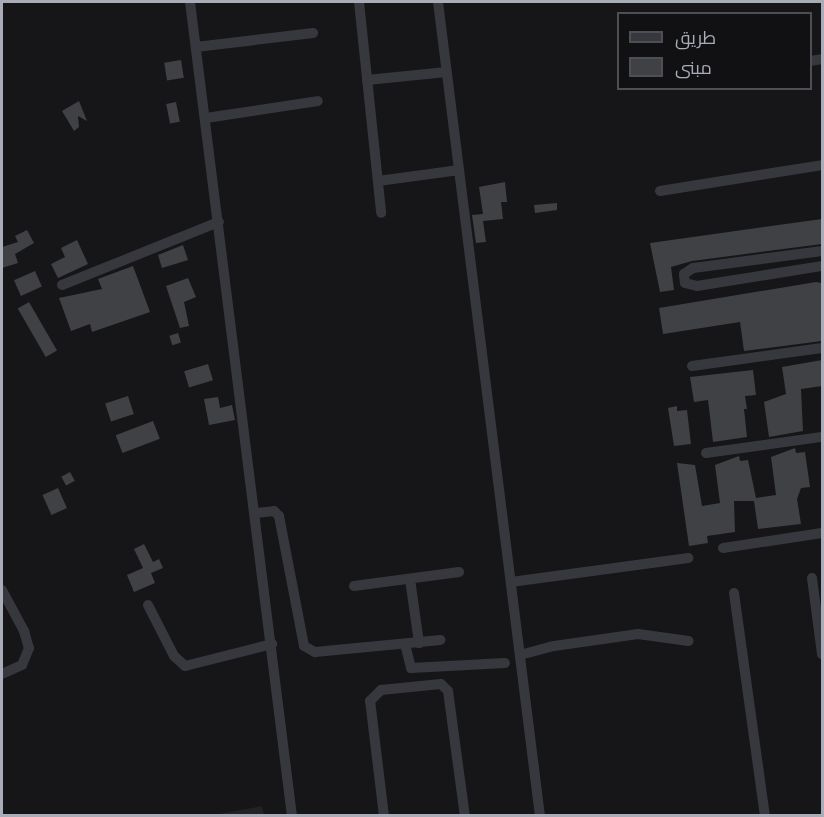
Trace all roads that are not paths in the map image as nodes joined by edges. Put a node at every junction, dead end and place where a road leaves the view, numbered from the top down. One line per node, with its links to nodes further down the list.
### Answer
1 (190, 2): 5 (street)
2 (359, 2): 7 (street)
3 (438, 2): 6 (street)
4 (313, 33): 5 (street)
5 (196, 47): 9 (street)
6 (447, 72): 7 (street); 11 (street)
7 (367, 80): 12 (street)
8 (318, 101): 9 (street)
9 (206, 118): 15 (street)
10 (822, 165): 13 (street)
11 (459, 170): 12 (street); 30 (street)
12 (378, 181): 14 (street)
13 (660, 191)
14 (381, 213)
15 (219, 222): 18 (street); 23 (street)
16 (822, 250): 17 (street)
17 (822, 266)
18 (62, 285)
19 (822, 348): 20 (street)
20 (692, 366)
21 (822, 437): 22 (street)
22 (706, 453)
23 (256, 513): 38 (street); 39 (street)
24 (822, 533): 25 (street)
25 (723, 548)
26 (688, 558): 30 (street)
27 (459, 572): 29 (street)
28 (812, 578): 40 (street)
29 (410, 579): 31 (street); 37 (street)
30 (510, 582): 41 (street)
31 (354, 586)
32 (2, 590): 43 (street)
33 (734, 593): 48 (street)
34 (148, 605): 38 (street)
35 (440, 640): 37 (street)
36 (689, 641): 41 (street)
37 (419, 643): 39 (street)
38 (272, 644): 44 (street)
39 (405, 644): 42 (street)
40 (822, 654)
41 (520, 656): 47 (street)
42 (505, 663)
43 (2, 674)
44 (292, 816)
45 (384, 816): 46 (street)
46 (465, 816)
47 (540, 816)
48 (765, 816)

